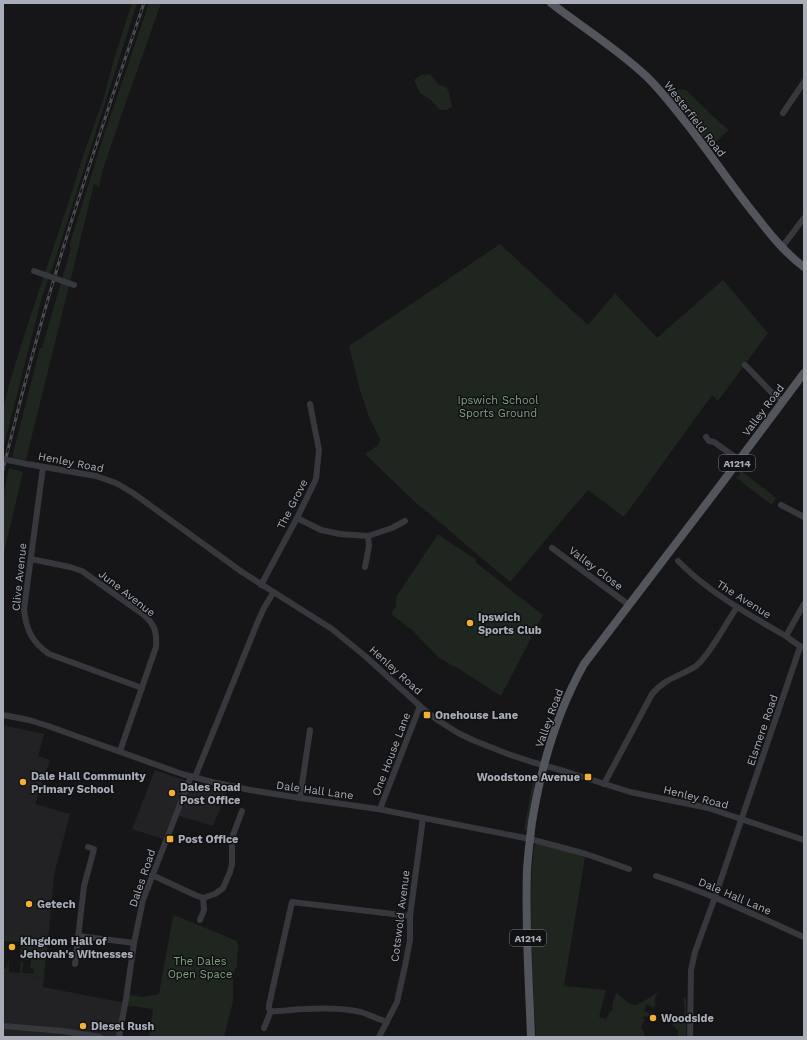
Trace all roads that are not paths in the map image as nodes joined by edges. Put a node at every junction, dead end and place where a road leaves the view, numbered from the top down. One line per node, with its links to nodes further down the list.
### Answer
1 (551, 3): 5 (main road, Westerfield Road)
2 (804, 82): 3 (street)
3 (783, 113)
4 (804, 218): 5 (street)
5 (782, 247): 6 (main road, Westerfield Road)
6 (804, 266)
7 (34, 271): 8 (street, bridge)
8 (74, 285)
9 (745, 365): 11 (street)
10 (804, 373): 11 (main road, Valley Road / A1214)
11 (783, 401): 15 (main road, Valley Road / A1214)
12 (310, 404): 19 (street, The Grove)
13 (706, 441): 15 (street)
14 (3, 459): 16 (street, Henley Road, bridge)
15 (739, 460): 29 (main road, Valley Road / A1214)
16 (43, 467): 23 (street, Clive Avenue); 26 (street, Henley Road)
17 (781, 505): 18 (street)
18 (804, 517)
19 (297, 518): 21 (street); 26 (street, The Grove)
20 (405, 521): 21 (street)
21 (368, 536): 25 (street)
22 (552, 548): 29 (street, Valley Close)
23 (31, 559): 33 (street, Clive Avenue); 33 (street, June Avenue)
24 (678, 560): 30 (street, The Avenue)
25 (365, 567)
26 (261, 584): 27 (street, Henley Road)
27 (273, 593): 34 (street, Henley Road); 39 (street, Dales Road)
28 (804, 604): 31 (street)
29 (629, 605): 38 (main road, Valley Road / A1214)
30 (737, 607): 31 (street, The Avenue); 40 (street)
31 (786, 636): 32 (street, The Avenue)
32 (802, 648): 45 (street, Elsmere Road)
33 (142, 688): 37 (street, June Avenue)
34 (420, 706): 38 (street, Henley Road); 42 (street, One House Lane)
35 (3, 715): 37 (street, Dale Hall Lane)
36 (310, 730): 41 (street)
37 (120, 751): 39 (street, Dale Hall Lane)
38 (544, 765): 40 (street, Henley Road); 46 (main road, Valley Road / A1214)
39 (193, 777): 41 (street, Dale Hall Lane); 50 (street, Dales Road)
40 (604, 784): 45 (street, Henley Road)
41 (300, 798): 42 (street, Dale Hall Lane)
42 (380, 809): 44 (street, Dale Hall Lane)
43 (242, 811): 53 (street)
44 (423, 818): 46 (street, Dale Hall Lane); 54 (street, Cotswold Avenue)
45 (742, 819): 47 (street, Henley Road); 52 (street, Elsmere Road)
46 (530, 839): 49 (street, Dale Hall Lane); 67 (main road, Valley Road / A1214)
47 (804, 840)
48 (88, 847): 56 (street)
49 (629, 868)
50 (152, 875): 53 (street); 58 (street, Dales Road)
51 (656, 876): 52 (street, Dale Hall Lane)
52 (715, 897): 57 (street, Dale Hall Lane); 68 (street, Elsmere Road)
53 (203, 898): 55 (street)
54 (410, 916): 60 (street); 61 (street, Cotswold Avenue)
55 (200, 920)
56 (79, 936): 58 (street); 59 (street)
57 (804, 937)
58 (134, 943): 65 (street, Dales Road)
59 (75, 964)
60 (271, 1011): 61 (street); 63 (street)
61 (387, 1022): 66 (street, Cotswold Avenue)
62 (3, 1026): 64 (street)
63 (264, 1028)
64 (100, 1037)
65 (119, 1037)
66 (379, 1037)
67 (531, 1037)
68 (690, 1037)

